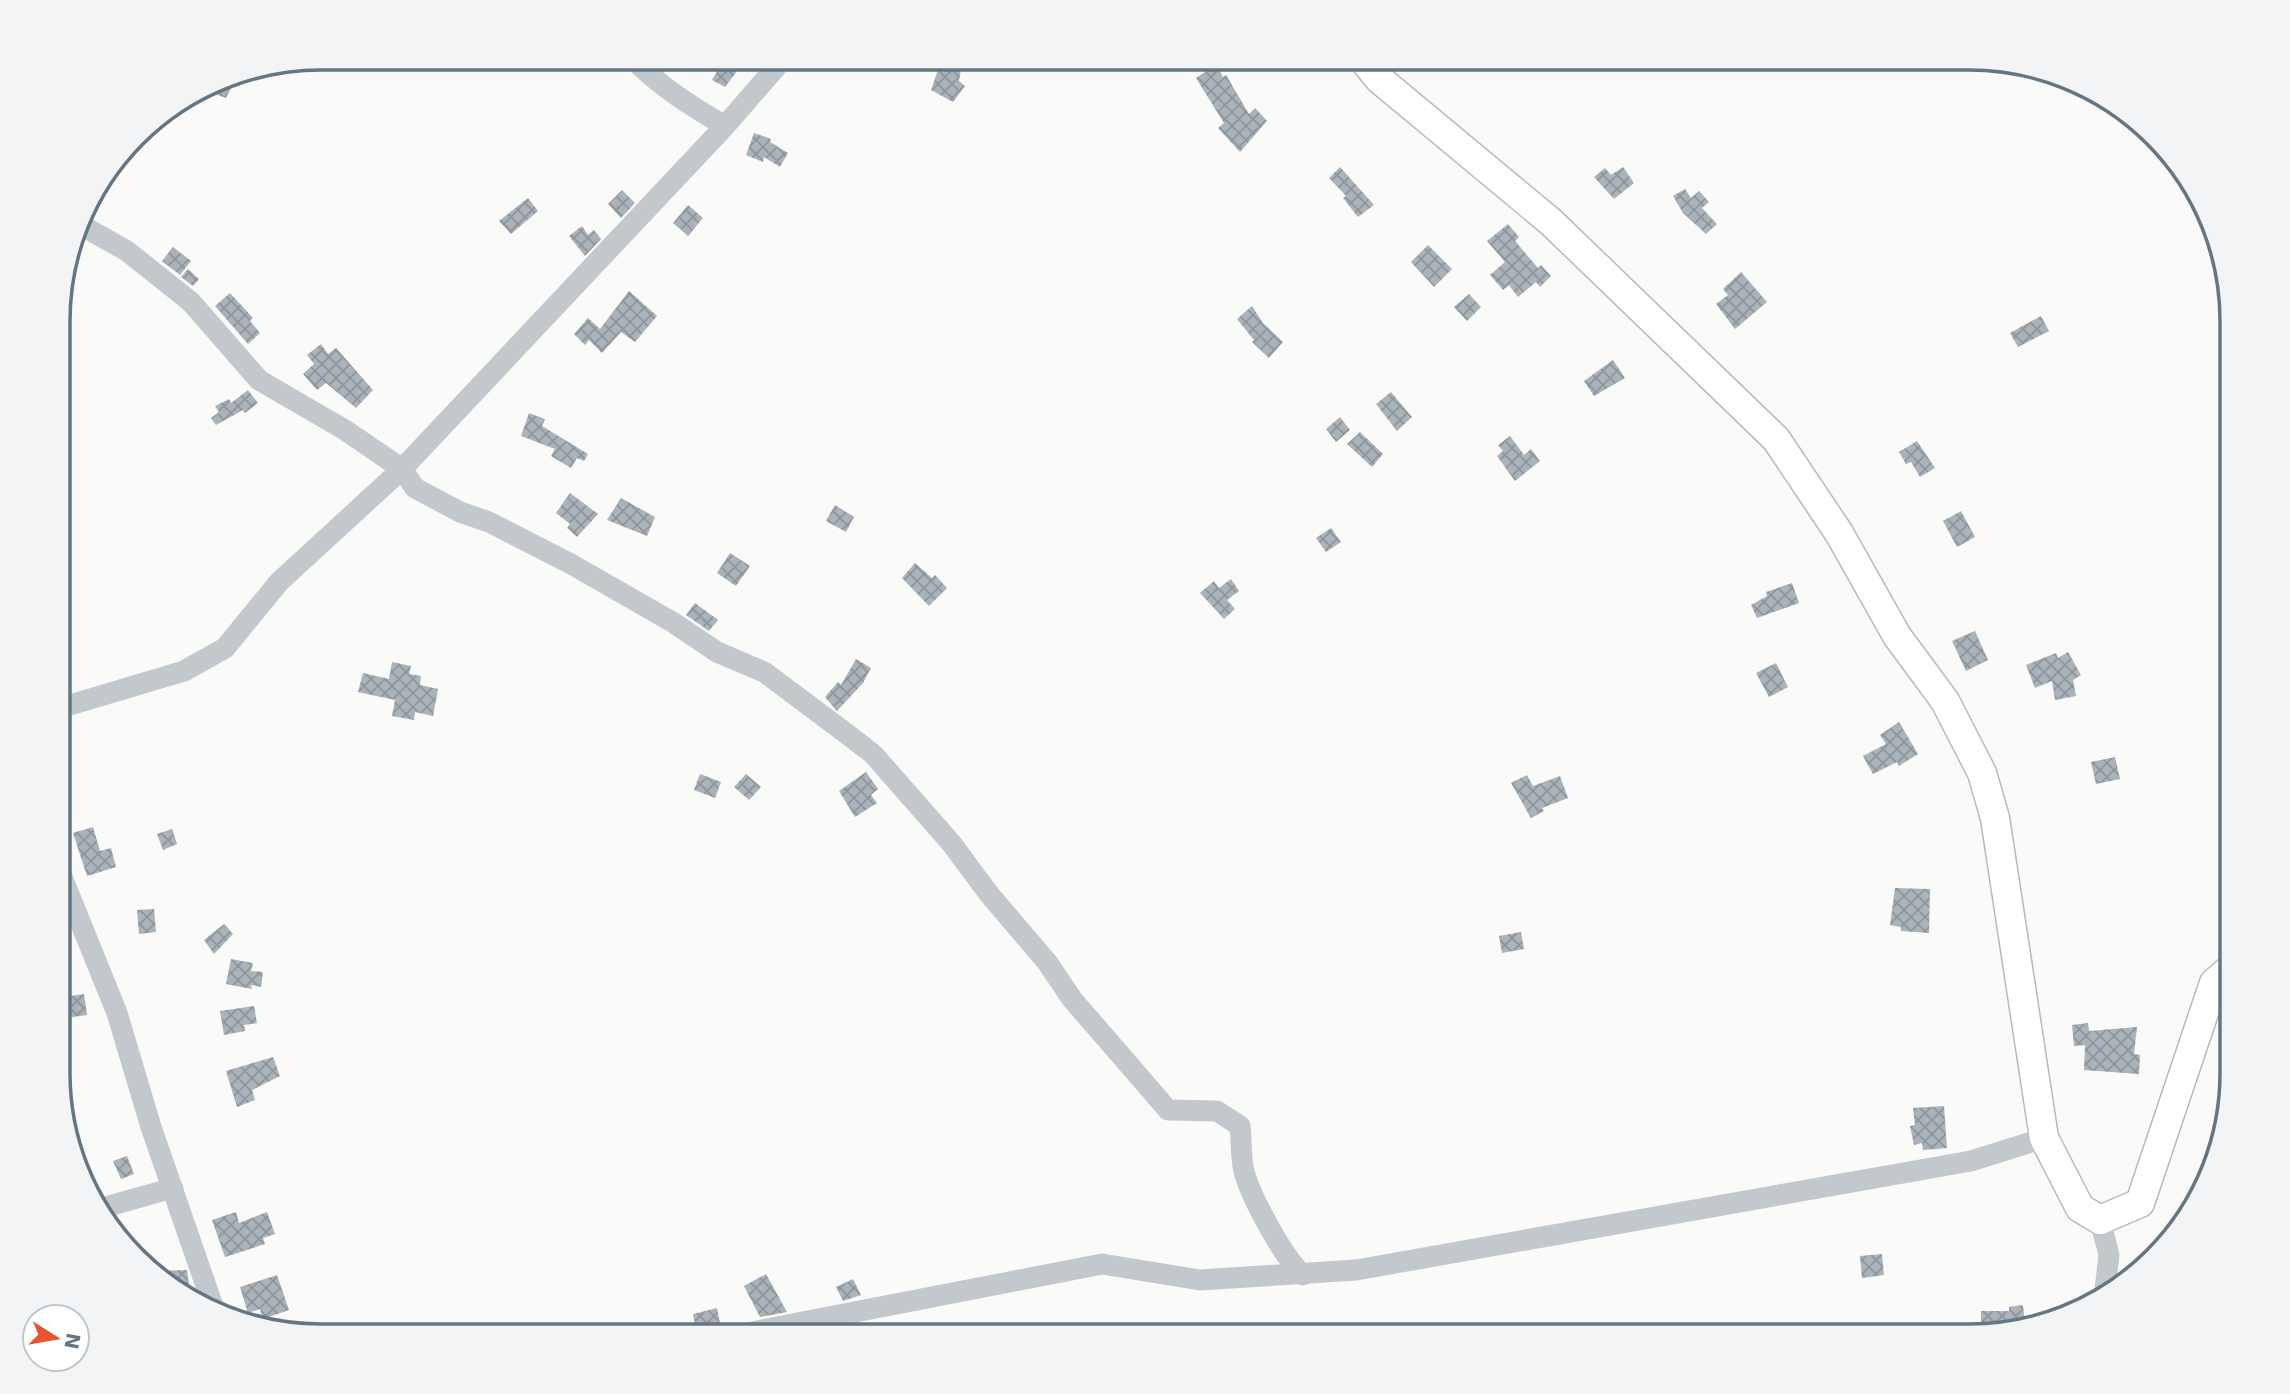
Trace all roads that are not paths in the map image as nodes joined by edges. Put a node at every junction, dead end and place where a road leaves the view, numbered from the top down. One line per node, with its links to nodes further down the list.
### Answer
1 (646, 70): 4 (street)
2 (773, 70): 4 (street)
3 (1372, 70): 10 (main road)
4 (725, 126): 6 (street)
5 (87, 229): 6 (street)
6 (402, 469): 7 (street); 14 (street)
7 (70, 705)
8 (70, 899): 11 (street)
9 (2220, 978): 13 (main road)
10 (2044, 1138): 13 (main road); 14 (street)
11 (173, 1188): 12 (street); 16 (street)
12 (108, 1206)
13 (2100, 1220): 15 (street)
14 (1303, 1275): 17 (street)
15 (2106, 1284)
16 (210, 1298)
17 (805, 1324)

